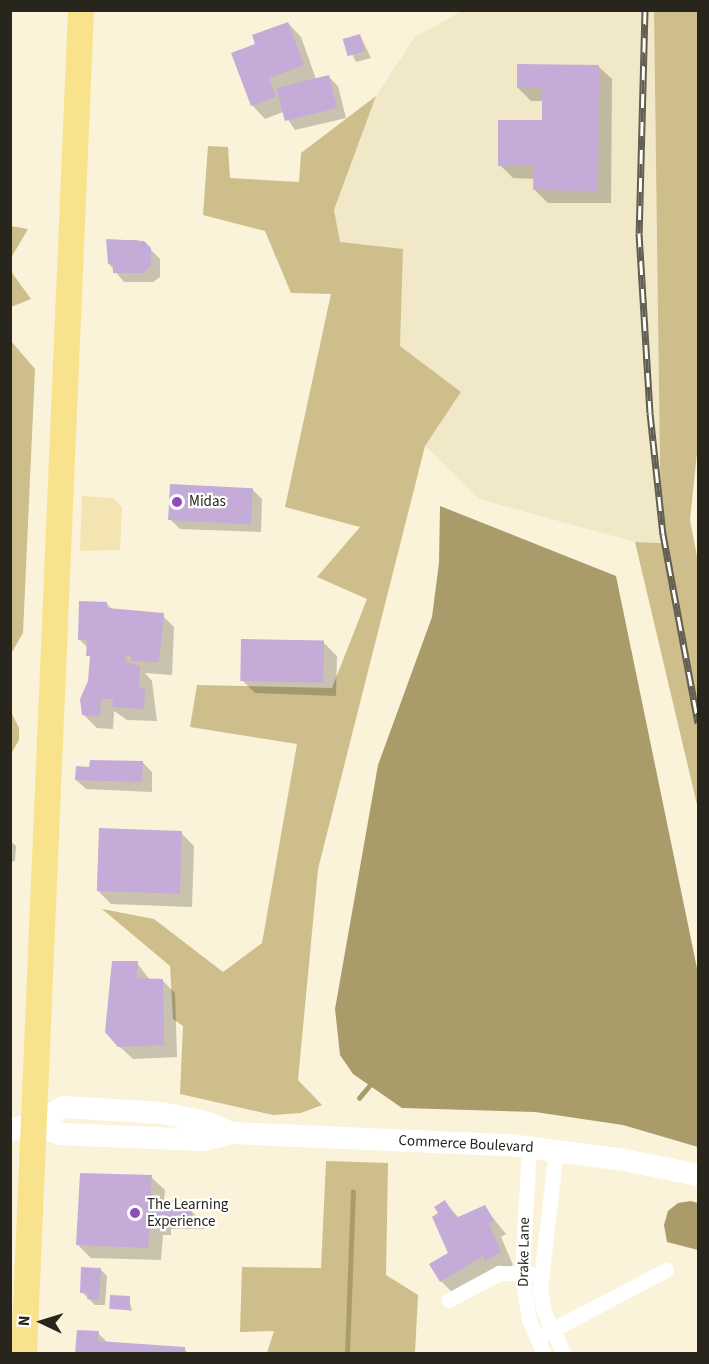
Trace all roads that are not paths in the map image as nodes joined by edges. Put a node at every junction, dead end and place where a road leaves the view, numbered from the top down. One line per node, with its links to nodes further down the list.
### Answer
1 (81, 10): 2 (main road)
2 (22, 1127): 3 (main road, Commerce Boulevard); 12 (main road)
3 (529, 1147): 4 (main road, Commerce Boulevard); 7 (street, Drake Lane)
4 (556, 1150): 5 (main road, Commerce Boulevard); 8 (street, Drake Lane)
5 (696, 1174)
6 (666, 1270): 10 (street)
7 (522, 1272): 8 (street); 9 (street); 11 (street, Drake Lane)
8 (540, 1275): 10 (street, Drake Lane)
9 (449, 1300)
10 (552, 1331): 11 (street); 14 (street, Drake Lane)
11 (536, 1338): 13 (street, Drake Lane)
12 (24, 1353)
13 (544, 1353)
14 (564, 1353)

